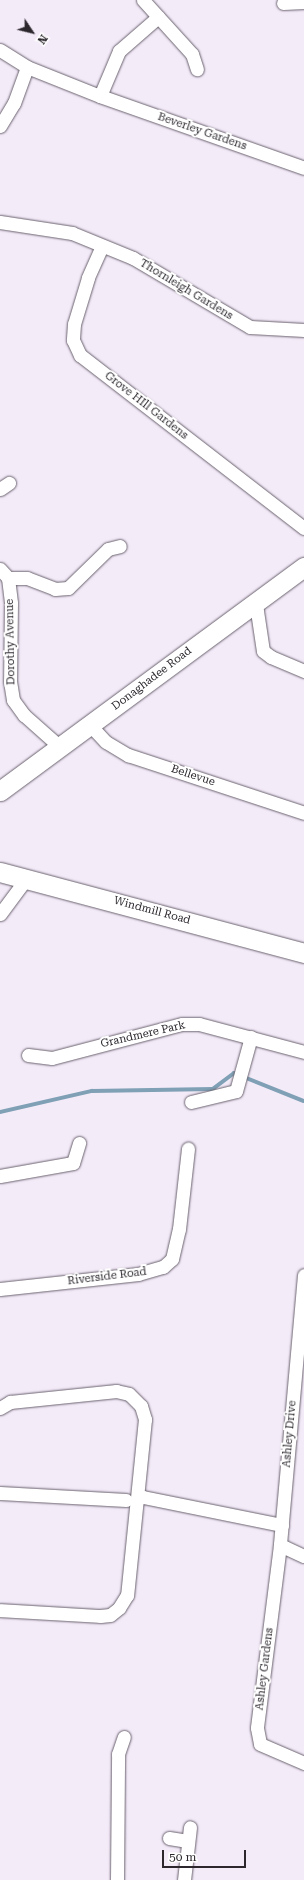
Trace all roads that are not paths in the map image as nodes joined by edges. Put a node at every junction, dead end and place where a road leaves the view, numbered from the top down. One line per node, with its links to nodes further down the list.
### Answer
1 (143, 0): 4 (street)
2 (304, 2): 3 (street)
3 (283, 3)
4 (158, 17): 7 (street); 8 (street)
5 (0, 50): 6 (street, Beverley Gardens)
6 (27, 67): 8 (street, Beverley Gardens); 9 (street)
7 (197, 69)
8 (100, 96): 10 (street, Beverley Gardens)
9 (0, 126)
10 (304, 168)
11 (0, 222): 12 (street, Thornleigh Gardens)
12 (102, 246): 13 (street, Thornleigh Gardens); 14 (street, Grove HIll Gardens)
13 (304, 330)
14 (304, 528)
15 (120, 546): 17 (street)
16 (304, 567): 18 (main road, Donaghadee Road)
17 (4, 573): 21 (street, Dorothy Avenue)
18 (253, 604): 19 (street); 20 (main road, Donaghadee Road)
19 (304, 671)
20 (90, 725): 21 (main road, Donaghadee Road); 23 (street, Bellevue)
21 (60, 747): 22 (main road, Donaghadee Road)
22 (0, 791)
23 (304, 813)
24 (0, 872): 25 (main road, Windmill Road)
25 (26, 880): 26 (street); 27 (main road, Windmill Road)
26 (0, 914)
27 (304, 953)
28 (251, 1037): 29 (street, Grandmere Park); 30 (street, Grandmere Park); 31 (street)
29 (304, 1052)
30 (28, 1055)
31 (191, 1102)
32 (78, 1143): 34 (street)
33 (188, 1149): 36 (street, Riverside Road)
34 (0, 1176)
35 (304, 1275): 40 (street, Ashley Drive)
36 (0, 1289)
37 (0, 1408): 39 (street)
38 (0, 1493): 39 (street)
39 (132, 1499): 40 (street); 43 (street)
40 (282, 1525): 41 (street, Ashley Drive)
41 (280, 1545): 42 (street); 45 (street, Ashley Gardens)
42 (304, 1556)
43 (0, 1610)
44 (124, 1737): 49 (street)
45 (304, 1763)
46 (190, 1827): 48 (street)
47 (169, 1838): 48 (street)
48 (188, 1840): 50 (street)
49 (117, 1880)
50 (184, 1880)

